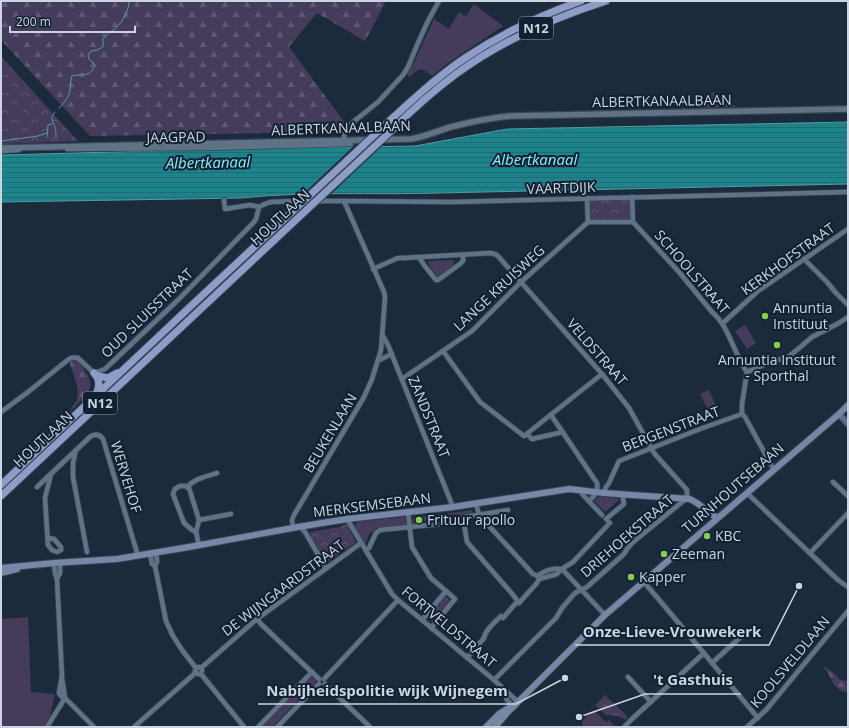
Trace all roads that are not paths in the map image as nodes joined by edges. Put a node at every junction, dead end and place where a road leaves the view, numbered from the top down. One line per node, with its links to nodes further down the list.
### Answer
1 (439, 1): 5 (street)
2 (581, 1): 30 (main road, HOUTLAAN / N12, bridge)
3 (606, 1): 58 (main road, HOUTLAAN / N12, bridge)
4 (848, 109): 5 (street, ALBERTKANAALBAAN)
5 (344, 140): 7 (street, ALBERTKANAALBAAN)
6 (351, 144): 8 (street, JAAGPAD)
7 (1, 148)
8 (1, 151)
9 (848, 192): 11 (street, VAARTDIJK)
10 (587, 198): 11 (street, VAARTDIJK); 13 (street, VAARTDIJK); 15 (street)
11 (632, 198): 16 (street)
12 (224, 200): 14 (street)
13 (344, 201): 14 (street, VAARTDIJK); 21 (street, ZANDSTRAAT)
14 (259, 207): 33 (street, OUD SLUISSTRAAT)
15 (588, 222): 16 (street); 22 (street, LANGE KRUISWEG)
16 (633, 222): 25 (street, SCHOOLSTRAAT)
17 (848, 229): 20 (street, KERKHOFSTRAAT)
18 (463, 255): 19 (street, VELDSTRAAT); 19 (street); 22 (street, VELDSTRAAT)
19 (419, 257): 21 (street, VELDSTRAAT)
20 (804, 259): 23 (street); 25 (street, KERKHOFSTRAAT)
21 (373, 269): 26 (street, ZANDSTRAAT)
22 (521, 282): 27 (street, LANGE KRUISWEG); 32 (street, VELDSTRAAT)
23 (848, 305)
24 (848, 317): 31 (street)
25 (723, 323): 31 (street, SCHOOLSTRAAT)
26 (383, 336): 28 (street, ZANDSTRAAT); 29 (street, ZANDSTRAAT)
27 (443, 351): 34 (street, LANGE KRUISWEG); 43 (street)
28 (392, 354): 29 (street); 34 (street, ZANDSTRAAT)
29 (379, 360): 75 (street, BEUKENLAAN)
30 (124, 369): 33 (main road); 35 (main road, HOUTLAAN / N12)
31 (747, 372): 38 (street)
32 (602, 374): 40 (street); 44 (street, VELDSTRAAT)
33 (96, 375): 35 (main road); 37 (street, OUD SLUISSTRAAT)
34 (402, 379): 63 (street, ZANDSTRAAT)
35 (95, 398): 50 (main road, HOUTLAAN / N12)
36 (848, 405): 39 (main road, TURNHOUTSEBAAN)
37 (1, 412)
38 (742, 414): 44 (street, BERGENSTRAAT); 46 (street)
39 (839, 414): 41 (street); 46 (main road, TURNHOUTSEBAAN)
40 (551, 415): 42 (street); 43 (street)
41 (848, 424)
42 (563, 432): 43 (street); 53 (street)
43 (526, 435)
44 (651, 449): 54 (street, BERGENSTRAAT); 60 (street, VELDSTRAAT)
45 (76, 450): 48 (street, WERVEHOF); 82 (street); 85 (street, WERVEHOF)
46 (774, 470): 55 (main road, TURNHOUTSEBAAN)
47 (217, 473): 52 (street)
48 (51, 474): 51 (street, WERVEHOF); 78 (street)
49 (834, 482): 59 (street)
50 (1, 485)
51 (37, 487)
52 (187, 487): 73 (street); 77 (street)
53 (595, 491): 54 (main road, MERKSEMSEBAAN); 61 (street); 62 (main road, MERKSEMSEBAAN)
54 (604, 492): 57 (main road, MERKSEMSEBAAN)
55 (747, 493): 71 (main road, TURNHOUTSEBAAN); 83 (street)
56 (582, 494): 61 (street)
57 (622, 494): 60 (main road, MERKSEMSEBAAN); 90 (street)
58 (1, 496)
59 (848, 496)
60 (687, 498): 71 (main road, MERKSEMSEBAAN); 95 (street, DRIEHOEKSTRAAT)
61 (589, 501): 69 (street)
62 (476, 503): 63 (main road, MERKSEMSEBAAN); 68 (street)
63 (453, 507): 65 (main road, MERKSEMSEBAAN)
64 (508, 510): 68 (street, MERKSEMSEBAAN)
65 (408, 512): 72 (main road, MERKSEMSEBAAN); 76 (street)
66 (848, 513): 83 (street)
67 (231, 514): 73 (street)
68 (479, 515): 70 (street, MERKSEMSEBAAN); 92 (street)
69 (602, 515)
70 (463, 518): 76 (street, MERKSEMSEBAAN); 98 (street)
71 (717, 518): 93 (main road, TURNHOUTSEBAAN)
72 (348, 519): 74 (main road, MERKSEMSEBAAN); 79 (street, FORTVELDSTRAAT)
73 (199, 520): 77 (street)
74 (302, 526): 75 (main road, MERKSEMSEBAAN); 89 (street)
75 (292, 528): 80 (main road, MERKSEMSEBAAN)
76 (410, 528): 81 (street, MERKSEMSEBAAN); 96 (street)
77 (196, 532): 80 (street)
78 (48, 538)
79 (362, 543): 89 (street, DE WIJNGAARDSTRAAT); 97 (street, FORTVELDSTRAAT)
80 (199, 545): 84 (main road, MERKSEMSEBAAN)
81 (369, 548)
82 (87, 552)
83 (810, 552): 94 (street)
84 (153, 553): 85 (main road, MERKSEMSEBAAN); 108 (street)
85 (138, 556): 86 (main road, MERKSEMSEBAAN)
86 (57, 562): 87 (main road, MERKSEMSEBAAN); 113 (street)
87 (24, 565): 88 (main road, MERKSEMSEBAAN); 91 (main road, MERKSEMSEBAAN)
88 (1, 568)
89 (326, 568): 101 (street, DE WIJNGAARDSTRAAT)
90 (562, 569): 92 (street); 95 (street)
91 (1, 573)
92 (538, 578): 98 (street)
93 (643, 581): 100 (main road, TURNHOUTSEBAAN); 105 (street)
94 (848, 587)
95 (581, 590): 100 (street); 111 (street, DRIEHOEKSTRAAT)
96 (446, 591): 102 (street); 103 (street)
97 (398, 600): 102 (street, FORTVELDSTRAAT); 112 (street)
98 (519, 603): 106 (street)
99 (848, 611): 116 (street, KOOLSVELDLAAN)
100 (605, 615): 115 (main road, TURNHOUTSEBAAN)
101 (257, 619): 108 (street, DE WIJNGAARDSTRAAT); 109 (street)
102 (422, 620): 103 (street, FORTVELDSTRAAT)
103 (431, 628): 106 (street, FORTVELDSTRAAT)
104 (745, 632): 107 (street)
105 (704, 653): 107 (street); 114 (street)
106 (467, 658): 111 (street, FORTVELDSTRAAT)
107 (712, 663): 116 (street)
108 (198, 669): 119 (street, DE WIJNGAARDSTRAAT); 120 (street)
109 (312, 672): 112 (street); 121 (street)
110 (628, 677): 114 (street)
111 (494, 680): 115 (street, FORTVELDSTRAAT)
112 (322, 682): 122 (street); 123 (street)
113 (64, 698): 117 (street); 118 (street)
114 (651, 702): 126 (street)
115 (516, 704): 124 (main road, TURNHOUTSEBAAN); 125 (main road, TURNHOUTSEBAAN)
116 (758, 718): 127 (street, KOOLSVELDLAAN)
117 (47, 727)
118 (94, 727)
119 (134, 727)
120 (244, 727)
121 (258, 727)
122 (277, 727)
123 (370, 727)
124 (486, 727)
125 (495, 727)
126 (626, 727)
127 (747, 727)

